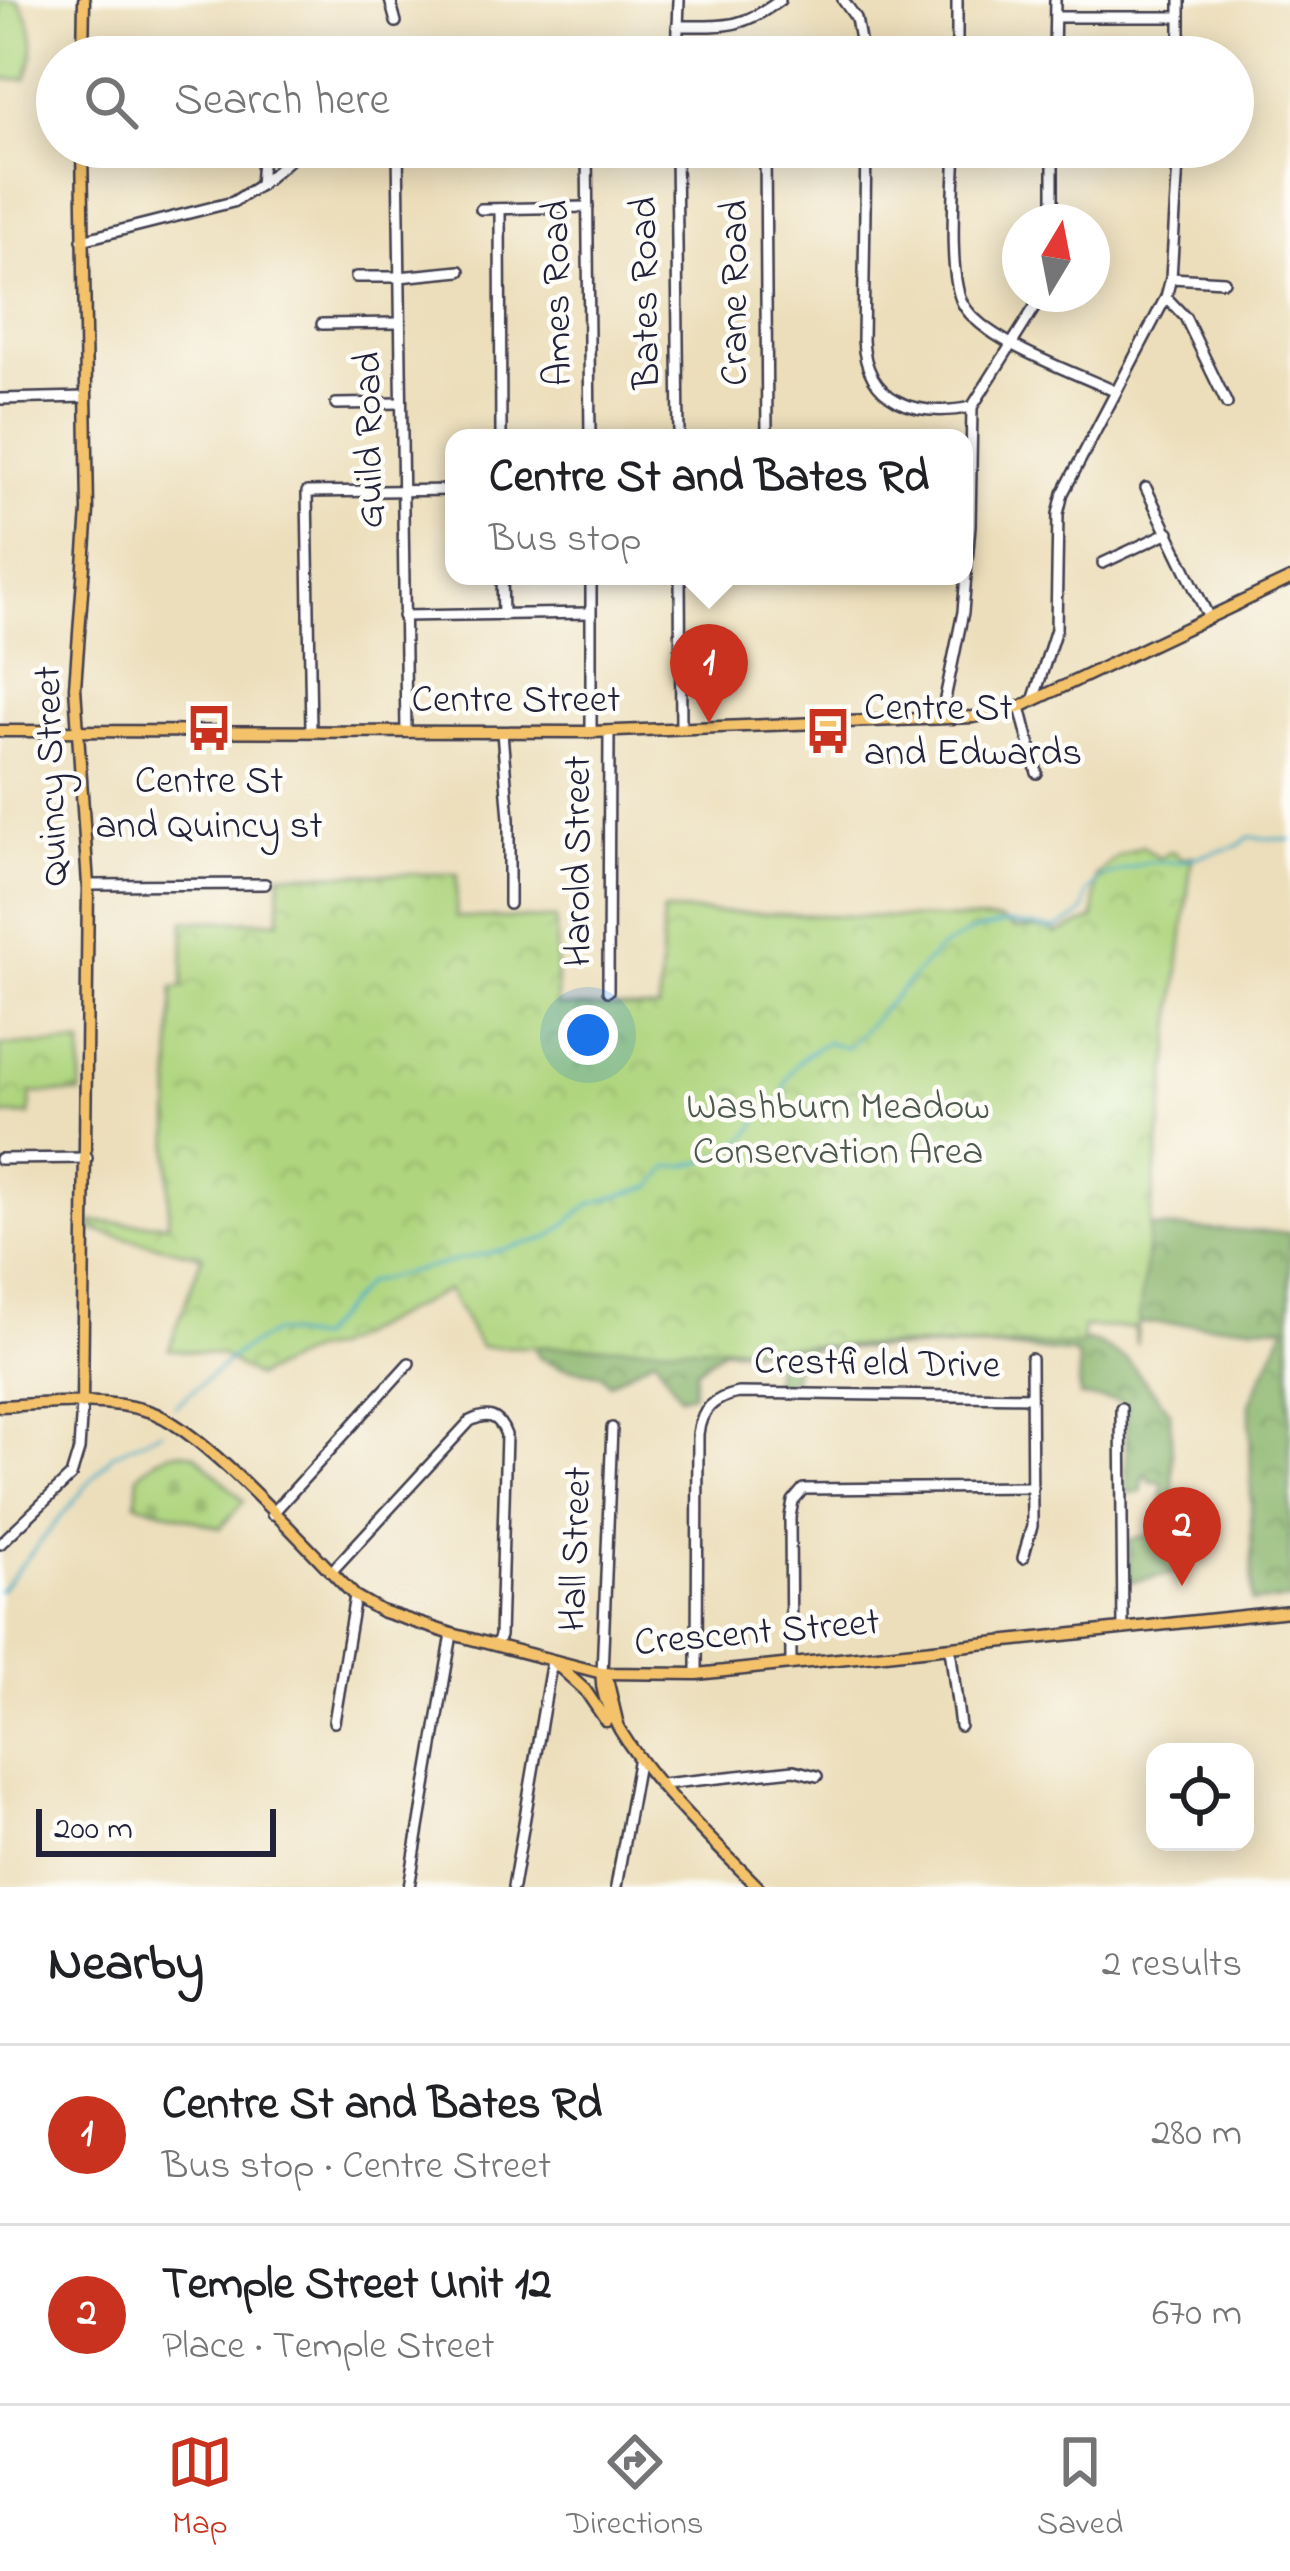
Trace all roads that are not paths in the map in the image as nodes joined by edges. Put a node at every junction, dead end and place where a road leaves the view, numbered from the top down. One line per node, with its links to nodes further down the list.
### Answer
1 (84, 0): 13 (main road)
2 (390, 0): 11 (street)
3 (679, 0): 12 (street)
4 (780, 0): 12 (street)
5 (843, 0): 15 (street)
6 (957, 0): 16 (street)
7 (1055, 0): 9 (street)
8 (1180, 0): 10 (street)
9 (1055, 16): 10 (street); 17 (street)
10 (1180, 16): 18 (street)
11 (397, 22)
12 (677, 26): 14 (street)
13 (83, 36)
14 (677, 36)
15 (859, 36)
16 (956, 36)
17 (1055, 36)
18 (1180, 36)
19 (82, 168): 35 (main road, Quincy Street)
20 (261, 168): 30 (street)
21 (280, 168): 30 (street)
22 (398, 168): 38 (street, Guild Road)
23 (587, 168): 32 (street, Ames Road)
24 (676, 168): 55 (street, Bates Road)
25 (764, 168): 56 (street, Crane Road)
26 (866, 168): 52 (street)
27 (956, 168): 45 (street)
28 (1053, 168): 31 (street)
29 (1178, 168): 39 (street)
30 (260, 185): 35 (street)
31 (1053, 204)
32 (588, 206): 34 (street); 54 (street, Ames Road)
33 (481, 209): 34 (street)
34 (500, 209): 53 (street)
35 (82, 240): 47 (main road, Quincy Street)
36 (460, 271): 38 (street)
37 (356, 277): 38 (street)
38 (399, 278): 43 (street, Guild Road)
39 (1172, 278): 40 (street); 41 (street)
40 (1224, 281)
41 (1166, 297): 46 (street); 51 (street)
42 (1032, 312): 45 (street)
43 (399, 322): 44 (street); 49 (street, Guild Road)
44 (322, 324)
45 (1015, 344): 46 (street); 52 (street)
46 (1114, 392): 72 (street)
47 (86, 397): 48 (street); 76 (main road, Quincy Street)
48 (0, 399)
49 (401, 403): 50 (street); 59 (street, Guild Road)
50 (336, 404)
51 (1227, 404)
52 (972, 407): 57 (street)
53 (501, 429)
54 (590, 429)
55 (679, 429)
56 (766, 429)
57 (972, 429)
58 (1146, 488): 61 (street)
59 (401, 490): 60 (street); 70 (street, Guild Road); 77 (street)
60 (445, 490)
61 (1169, 532): 62 (street); 71 (street)
62 (1103, 563)
63 (1290, 579): 71 (main road, Centre Street)
64 (502, 585): 69 (street)
65 (590, 585): 68 (street)
66 (680, 585): 74 (street)
67 (964, 585): 73 (street)
68 (590, 613): 69 (street); 81 (street)
69 (503, 615): 70 (street)
70 (404, 616): 79 (street, Guild Road)
71 (1209, 618): 72 (main road, Centre Street)
72 (1026, 704): 73 (main road, Centre Street); 82 (street)
73 (941, 718): 74 (main road, Centre Street)
74 (681, 728): 78 (main road, Centre Street)
75 (0, 731): 76 (main road, Centre Street)
76 (76, 731): 77 (main road, Centre Street); 84 (main road, Quincy Street)
77 (311, 731): 79 (main road, Centre Street)
78 (609, 731): 81 (main road, Centre Street); 86 (street, Harold Street)
79 (406, 732): 80 (main road, Centre Street)
80 (502, 732): 81 (main road, Centre Street); 85 (street)
81 (591, 732)
82 (1037, 773)
83 (265, 884): 84 (street)
84 (88, 885): 87 (main road, Quincy Street)
85 (509, 904)
86 (608, 991)
87 (87, 1158): 88 (street); 92 (main road, Quincy Street)
88 (0, 1159)
89 (1031, 1359): 91 (street)
90 (409, 1363): 97 (street)
91 (1031, 1397): 96 (street); 110 (street, Crestfield Drive)
92 (82, 1404): 93 (main road, Crescent Street); 97 (main road, Crescent Street); 98 (street)
93 (0, 1406)
94 (1121, 1408): 103 (street)
95 (612, 1428): 109 (street, Hall Street)
96 (1032, 1487): 99 (street); 108 (street)
97 (272, 1514): 100 (main road, Crescent Street)
98 (0, 1544)
99 (1023, 1558)
100 (331, 1572): 101 (main road, Crescent Street); 105 (street)
101 (355, 1596): 104 (main road, Crescent Street); 111 (street)
102 (1290, 1611): 103 (main road, Crescent Street)
103 (1124, 1629): 106 (main road, Crescent Street)
104 (452, 1634): 105 (main road, Crescent Street); 117 (street)
105 (496, 1646): 107 (main road, Crescent Street)
106 (950, 1648): 108 (main road, Crescent Street); 112 (street)
107 (552, 1660): 109 (main road, Crescent Street); 113 (main road); 118 (street)
108 (791, 1664): 110 (main road, Crescent Street)
109 (602, 1673): 110 (main road, Crescent Street); 113 (main road)
110 (697, 1674)
111 (334, 1721)
112 (960, 1726)
113 (622, 1734): 114 (main road)
114 (639, 1757): 116 (main road); 119 (street)
115 (818, 1776): 116 (street)
116 (662, 1784): 120 (main road)
117 (409, 1887)
118 (513, 1887)
119 (616, 1887)
120 (758, 1887)

